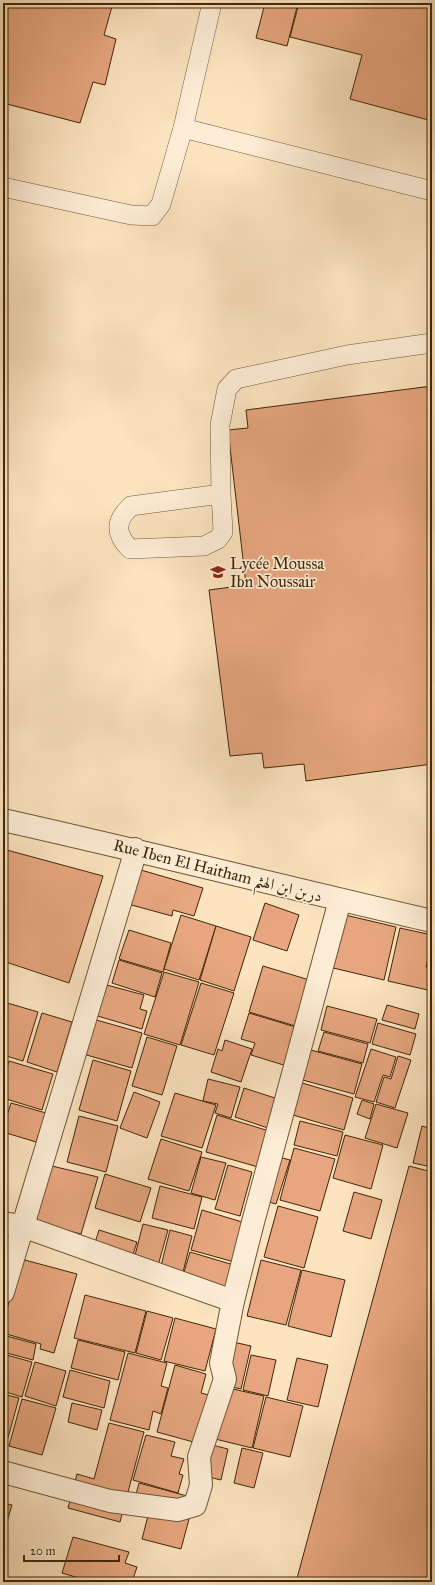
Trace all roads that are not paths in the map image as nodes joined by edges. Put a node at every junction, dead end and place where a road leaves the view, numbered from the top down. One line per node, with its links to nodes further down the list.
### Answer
1 (212, 3): 2 (lane)
2 (183, 128): 3 (lane); 4 (lane)
3 (3, 187)
4 (432, 190)
5 (432, 343): 6 (lane)
6 (221, 494): 6 (lane)
7 (3, 820): 8 (street, Rue Iben El Haitham دربن ابن الهثم)
8 (135, 849): 9 (street, Rue Iben El Haitham دربن ابن الهثم); 11 (street)
9 (340, 900): 10 (street, Rue Iben El Haitham دربن ابن الهثم); 13 (street)
10 (432, 921)
11 (13, 1224): 12 (street); 13 (street)
12 (3, 1292)
13 (233, 1301): 14 (street)
14 (3, 1472)

